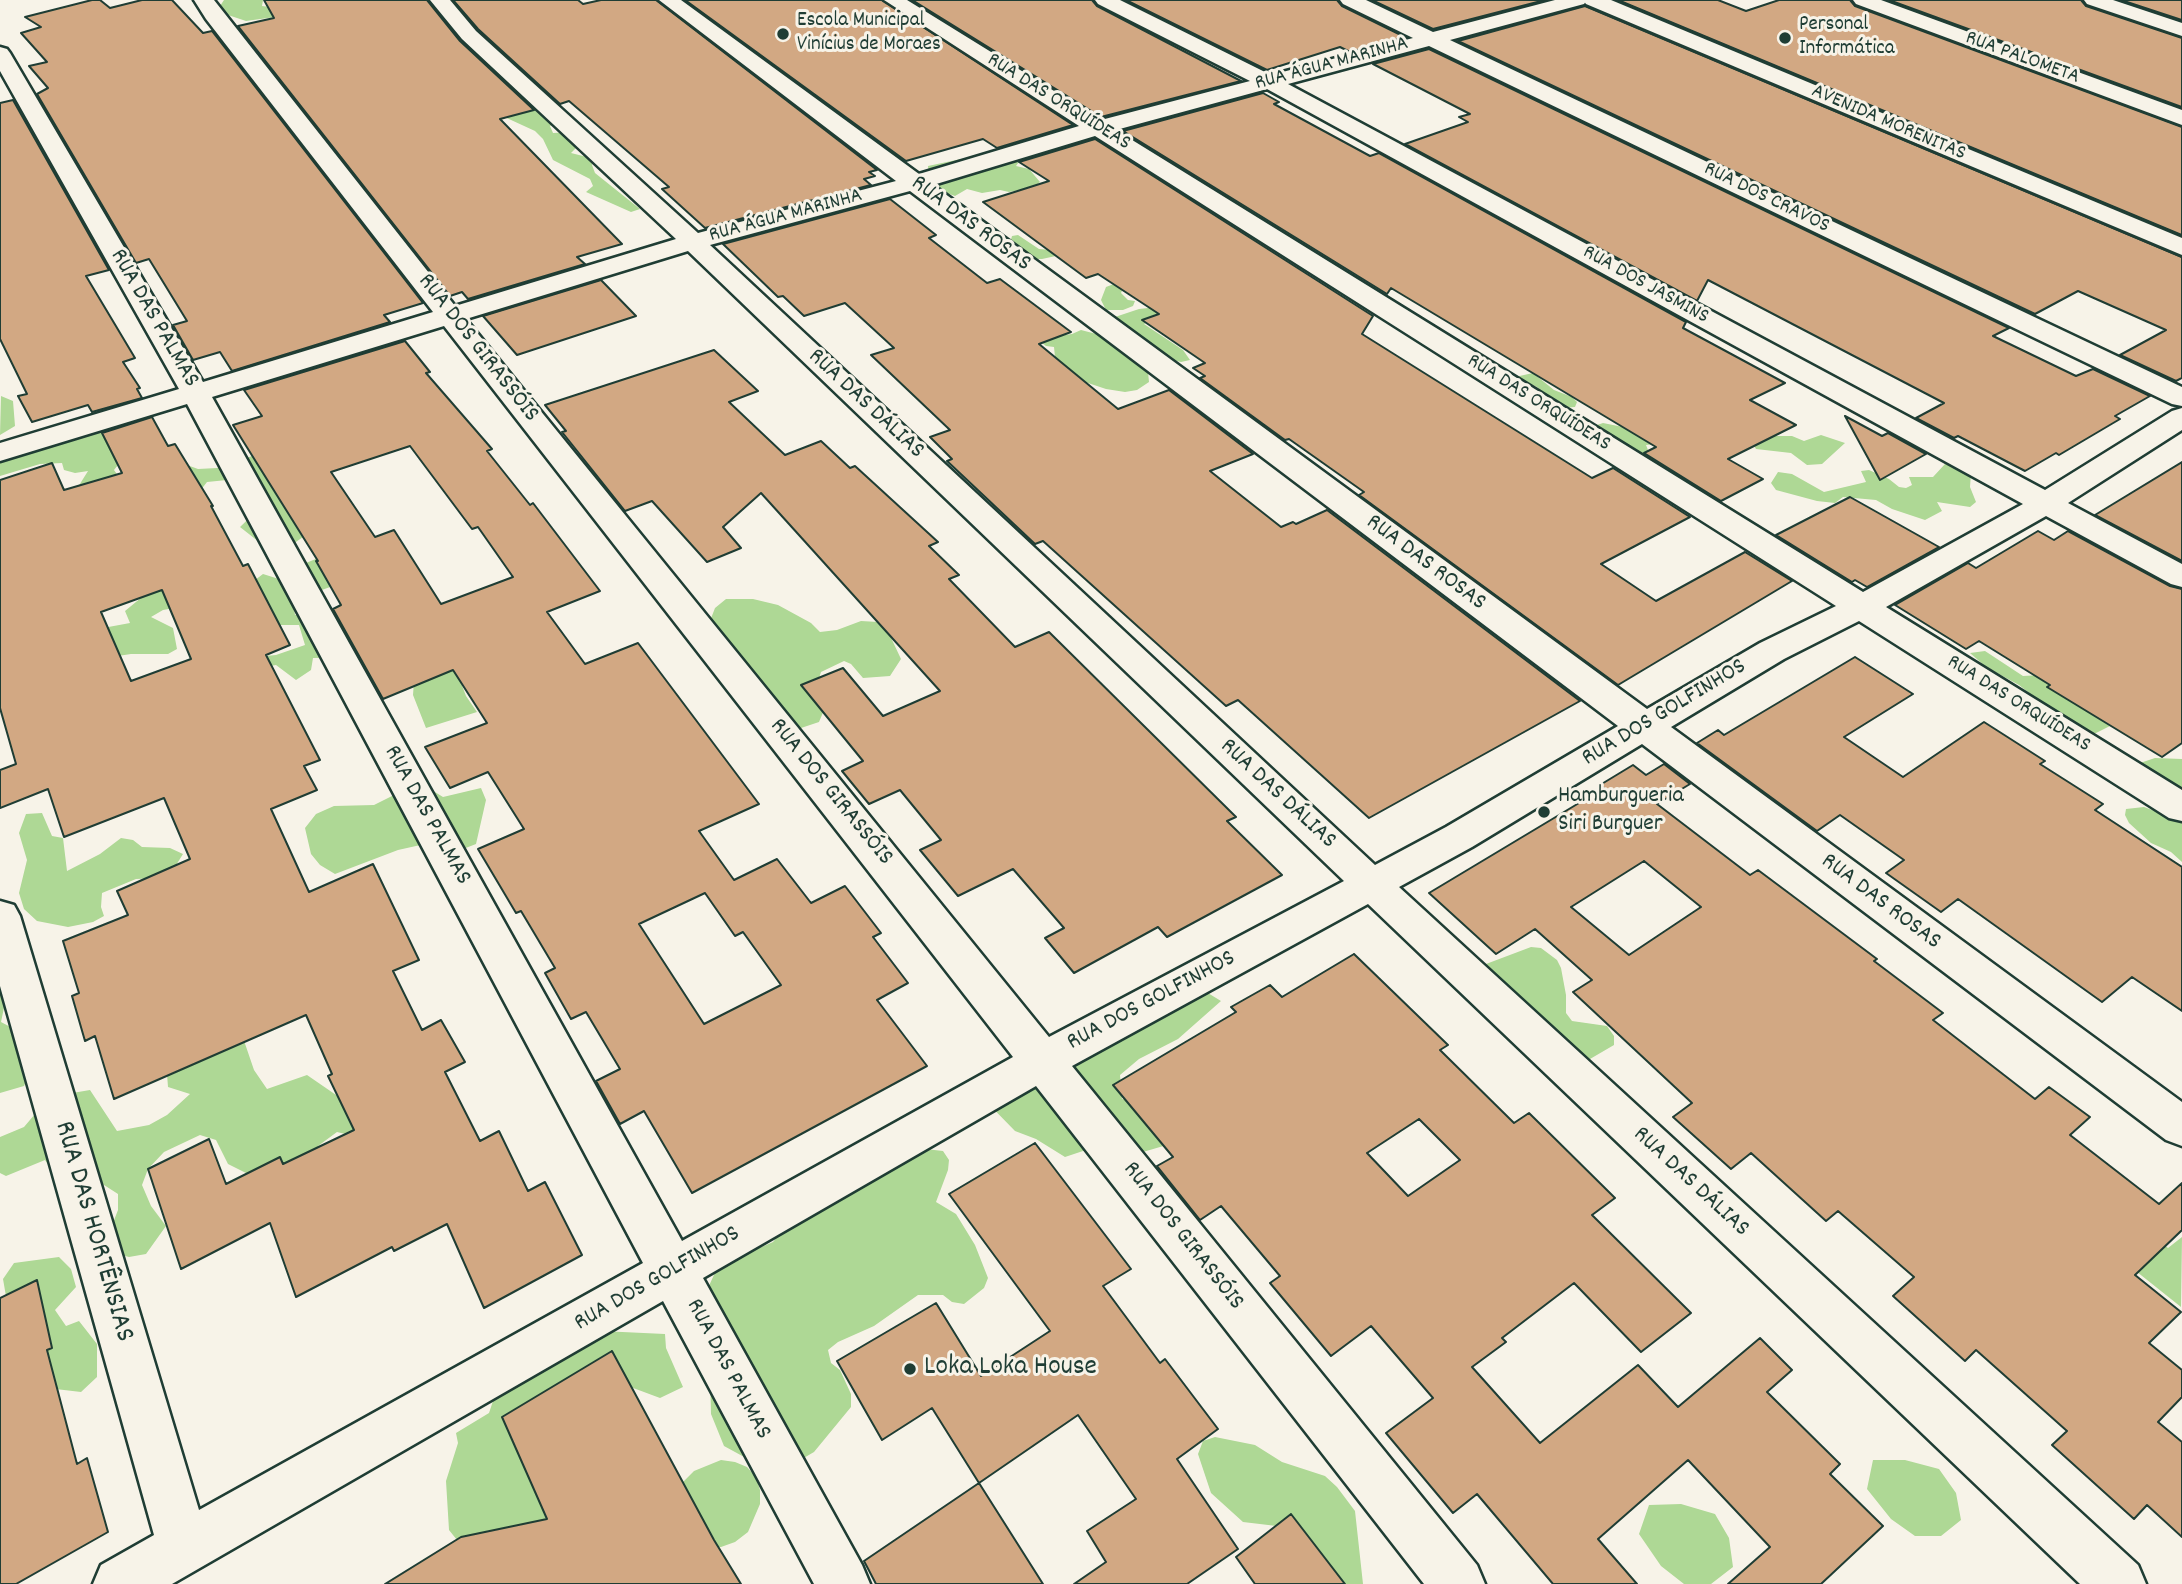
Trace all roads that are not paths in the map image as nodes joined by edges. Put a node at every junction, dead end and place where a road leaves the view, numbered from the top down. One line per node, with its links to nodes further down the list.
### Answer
1 (204, 0): 22 (street, RUA DOS GIRASSÓIS)
2 (440, 0): 20 (street, RUA DAS DÁLIAS)
3 (668, 0): 18 (street, RUA DAS ROSAS)
4 (894, 0): 17 (street, RUA DAS ORQUÍDEAS)
5 (1105, 0): 15 (street, RUA DOS JASMINS)
6 (1350, 0): 13 (street, RUA DOS CRAVOS)
7 (1577, 0): 13 (street, RUA ÁGUA MARINHA)
8 (1593, 0): 21 (main road, AVENIDA MORENITAS)
9 (1632, 0): 19 (main road, AVENIDA MORENITAS)
10 (1863, 0): 16 (street, RUA PALOMETA)
11 (2094, 0): 12 (street)
12 (2182, 30)
13 (1431, 39): 15 (street, RUA ÁGUA MARINHA); 24 (street, RUA DOS CRAVOS)
14 (0, 53): 23 (street, RUA DAS PALMAS)
15 (1269, 82): 17 (street, RUA ÁGUA MARINHA); 27 (street, RUA DOS JASMINS)
16 (2182, 118)
17 (1097, 128): 18 (street, RUA ÁGUA MARINHA); 29 (street, RUA DAS ORQUÍDEAS)
18 (914, 183): 20 (street, RUA ÁGUA MARINHA); 30 (street, RUA DAS ROSAS)
19 (2182, 228)
20 (692, 242): 22 (street, RUA ÁGUA MARINHA); 32 (street, RUA DAS DÁLIAS)
21 (2182, 247)
22 (448, 314): 23 (street, RUA ÁGUA MARINHA); 34 (street, RUA DOS GIRASSÓIS)
23 (196, 394): 26 (street, RUA ÁGUA MARINHA); 36 (street, RUA DAS PALMAS)
24 (2182, 398)
25 (2182, 417): 27 (street, RUA DOS GOLFINHOS)
26 (0, 452)
27 (2045, 504): 28 (street, RUA DOS JASMINS); 29 (street, RUA DOS GOLFINHOS)
28 (2182, 577)
29 (1861, 607): 30 (street, RUA DOS GOLFINHOS); 31 (street, RUA DAS ORQUÍDEAS)
30 (1644, 727): 32 (street, RUA DOS GOLFINHOS); 35 (street, RUA DAS ROSAS)
31 (2182, 808)
32 (1371, 884): 34 (street, RUA DOS GOLFINHOS); 41 (street, RUA DAS DÁLIAS)
33 (0, 916): 37 (street, RUA DAS HORTÊNSIAS)
34 (1043, 1061): 36 (street, RUA DOS GOLFINHOS); 40 (street, RUA DOS GIRASSÓIS)
35 (2182, 1127)
36 (673, 1271): 37 (street, RUA DOS GOLFINHOS); 39 (street, RUA DAS PALMAS)
37 (184, 1548): 38 (street, RUA DOS GOLFINHOS)
38 (120, 1584)
39 (842, 1584)
40 (1458, 1584)
41 (2119, 1584)

